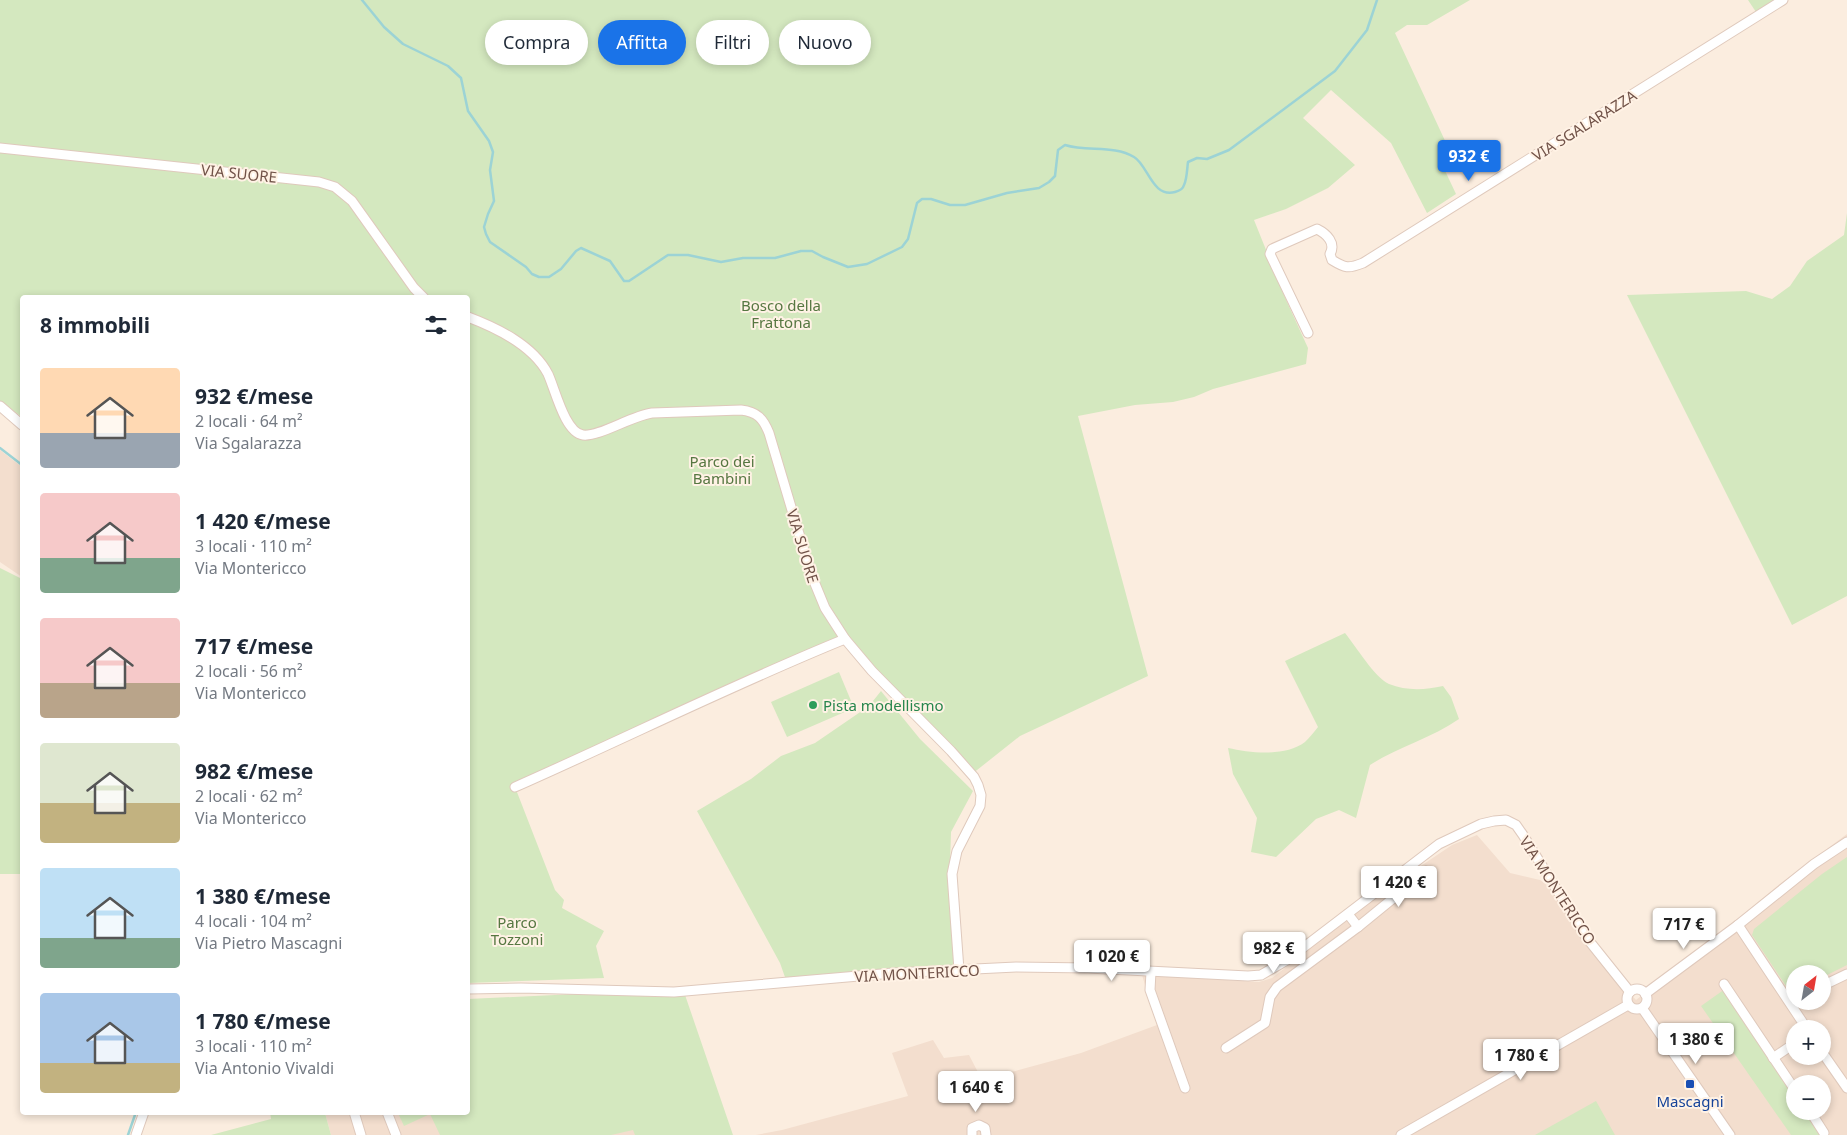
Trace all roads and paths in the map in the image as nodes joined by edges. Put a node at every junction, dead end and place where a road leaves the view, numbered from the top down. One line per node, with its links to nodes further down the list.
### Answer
1 (1783, 0): 5 (street, VIA SGALARAZZA)
2 (0, 148): 3 (street, VIA SUORE)
3 (421, 295)
4 (470, 318): 8 (street, VIA SUORE)
5 (1308, 333)
6 (0, 406): 7 (street)
7 (20, 423)
8 (846, 639): 9 (street); 15 (street, VIA SUORE)
9 (515, 787)
10 (1847, 842): 13 (street)
11 (1426, 871): 14 (street)
12 (1348, 914): 14 (street); 16 (street, VIA MONTERICCO); 21 (street, VIA MONTERICCO)
13 (1738, 925): 22 (street); 23 (street)
14 (1358, 927): 26 (street)
15 (959, 970): 16 (street, VIA MONTERICCO); 20 (street, VIA MONTERICCO)
16 (1150, 972): 32 (street)
17 (1847, 974): 18 (street)
18 (1831, 982)
19 (1724, 984): 28 (street)
20 (470, 989)
21 (1630, 992): 23 (street); 24 (street)
22 (1786, 993)
23 (1644, 994): 25 (street)
24 (1628, 1004): 25 (street); 43 (street)
25 (1642, 1008): 44 (street)
26 (1226, 1048)
27 (1786, 1049): 28 (street)
28 (1774, 1058): 30 (street)
29 (1831, 1064): 31 (street)
30 (1786, 1076)
31 (1847, 1086)
32 (1185, 1088)
33 (143, 1115): 38 (street)
34 (355, 1115): 39 (street)
35 (388, 1115): 40 (street)
36 (1816, 1120): 37 (street)
37 (1824, 1133)
38 (136, 1135)
39 (361, 1135)
40 (396, 1135)
41 (972, 1135): 42 (street)
42 (986, 1135)
43 (1401, 1135)
44 (1730, 1135)

